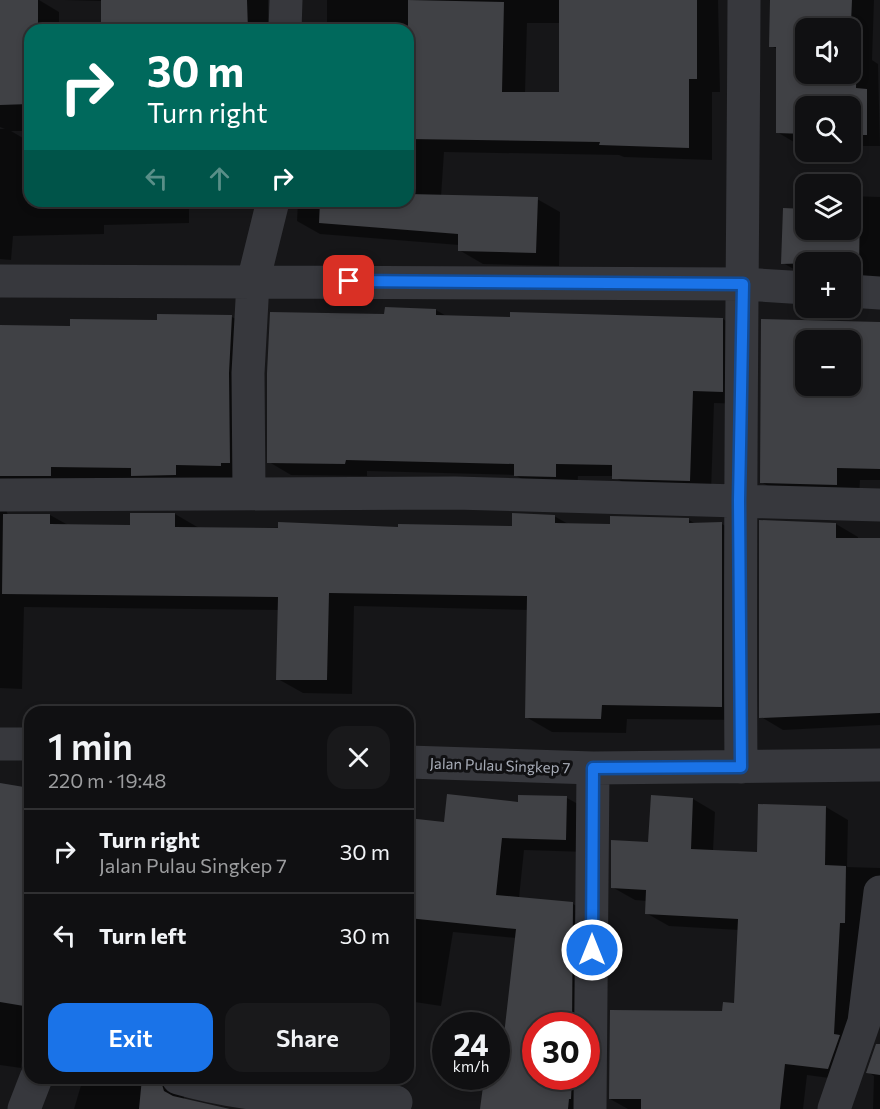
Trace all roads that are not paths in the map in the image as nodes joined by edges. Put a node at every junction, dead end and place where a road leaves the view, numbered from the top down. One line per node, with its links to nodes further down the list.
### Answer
1 (286, 0): 3 (street)
2 (744, 0): 7 (street)
3 (285, 24)
4 (272, 207): 6 (street)
5 (0, 281): 6 (street)
6 (253, 282): 7 (street); 11 (street)
7 (743, 284): 8 (street); 13 (street)
8 (795, 287)
9 (861, 292): 10 (street)
10 (880, 293)
11 (249, 493): 12 (street); 13 (street)
12 (0, 495)
13 (739, 500): 14 (street); 19 (street)
14 (880, 505)
15 (0, 744): 16 (street)
16 (24, 744)
17 (414, 762): 20 (street, Jalan Pulau Singkep 7)
18 (880, 765): 19 (street, Jalan Pulau Singkep 7)
19 (741, 767): 20 (street, Jalan Pulau Singkep 7)
20 (593, 768): 27 (street)
21 (880, 892): 22 (street)
22 (872, 1021): 28 (street)
23 (34, 1084): 26 (street)
24 (198, 1084): 25 (street)
25 (396, 1102)
26 (24, 1109)
27 (590, 1109)
28 (834, 1109)

